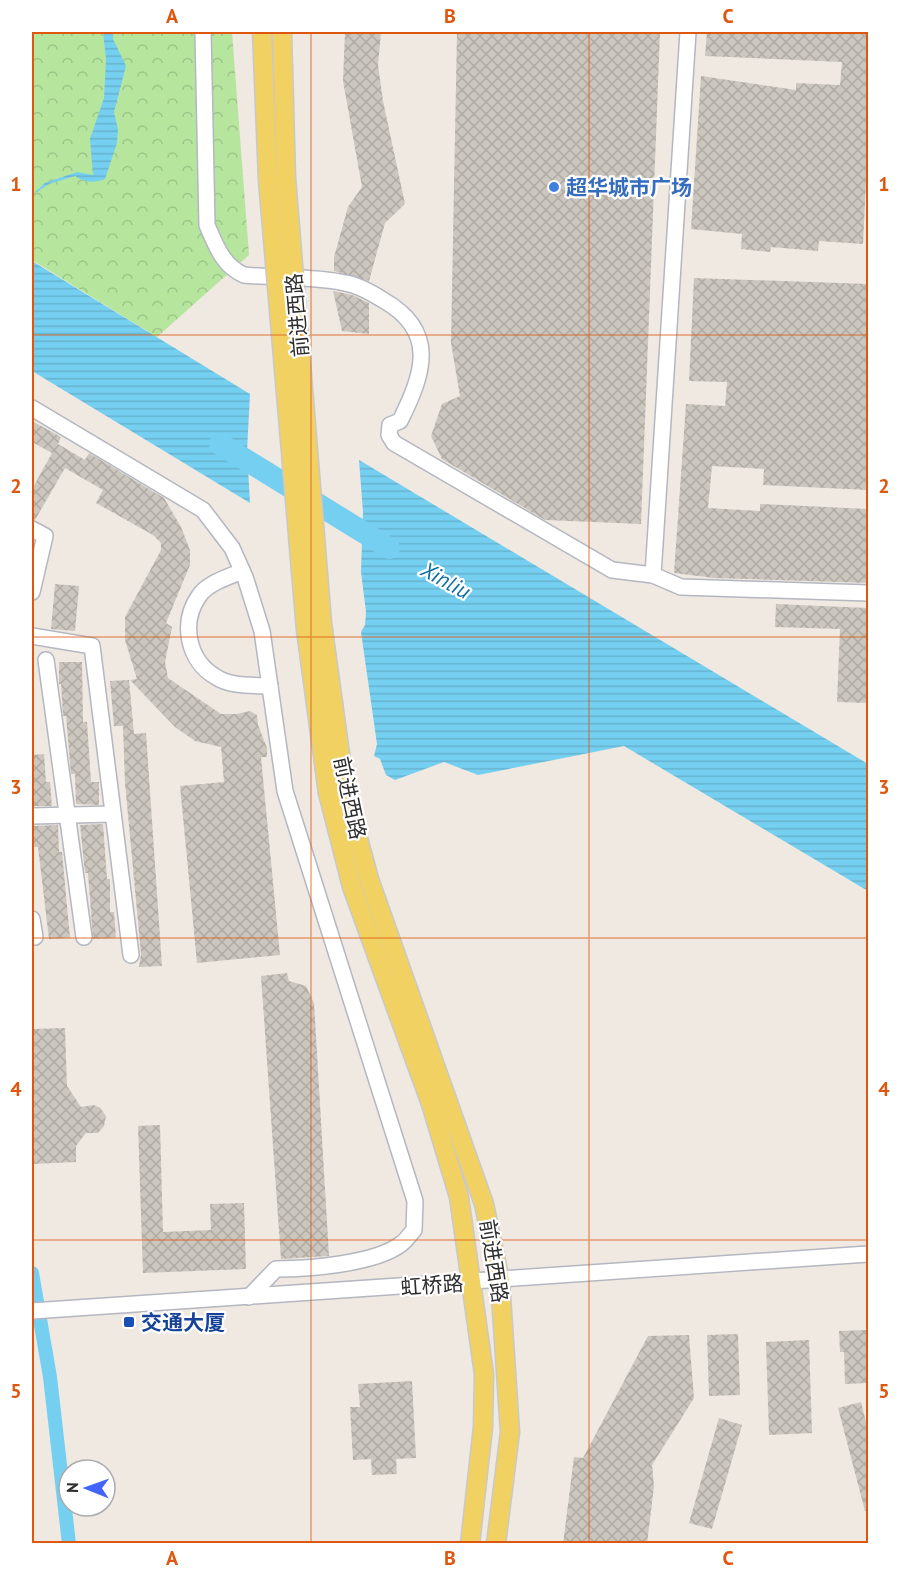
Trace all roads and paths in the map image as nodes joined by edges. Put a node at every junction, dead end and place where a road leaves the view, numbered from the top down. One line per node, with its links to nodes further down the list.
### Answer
1 (203, 32): 9 (street)
2 (262, 32): 5 (main road, 前进西路)
3 (282, 32): 5 (main road, 前进西路)
4 (688, 32): 9 (street)
5 (277, 179): 15 (main road, 前进西路, bridge)
6 (32, 408): 8 (street)
7 (32, 529): 10 (street)
8 (242, 571): 14 (street); 14 (street)
9 (653, 574): 11 (street)
10 (32, 592)
11 (868, 592)
12 (32, 636): 16 (street)
13 (46, 660): 17 (street)
14 (270, 686): 26 (street)
15 (337, 791): 24 (main road, 前进西路); 25 (main road, 前进西路)
16 (113, 814): 17 (street); 22 (street)
17 (69, 815): 18 (street); 21 (street)
18 (32, 816)
19 (32, 919): 20 (street)
20 (35, 937)
21 (84, 937)
22 (131, 956)
23 (868, 1254): 24 (street, 虹桥路)
24 (500, 1281): 25 (street, 虹桥路); 29 (main road, 前进西路)
25 (471, 1283): 26 (street, 虹桥路); 28 (main road, 前进西路)
26 (249, 1297): 27 (street, 虹桥路)
27 (32, 1311)
28 (470, 1544)
29 (496, 1544)

